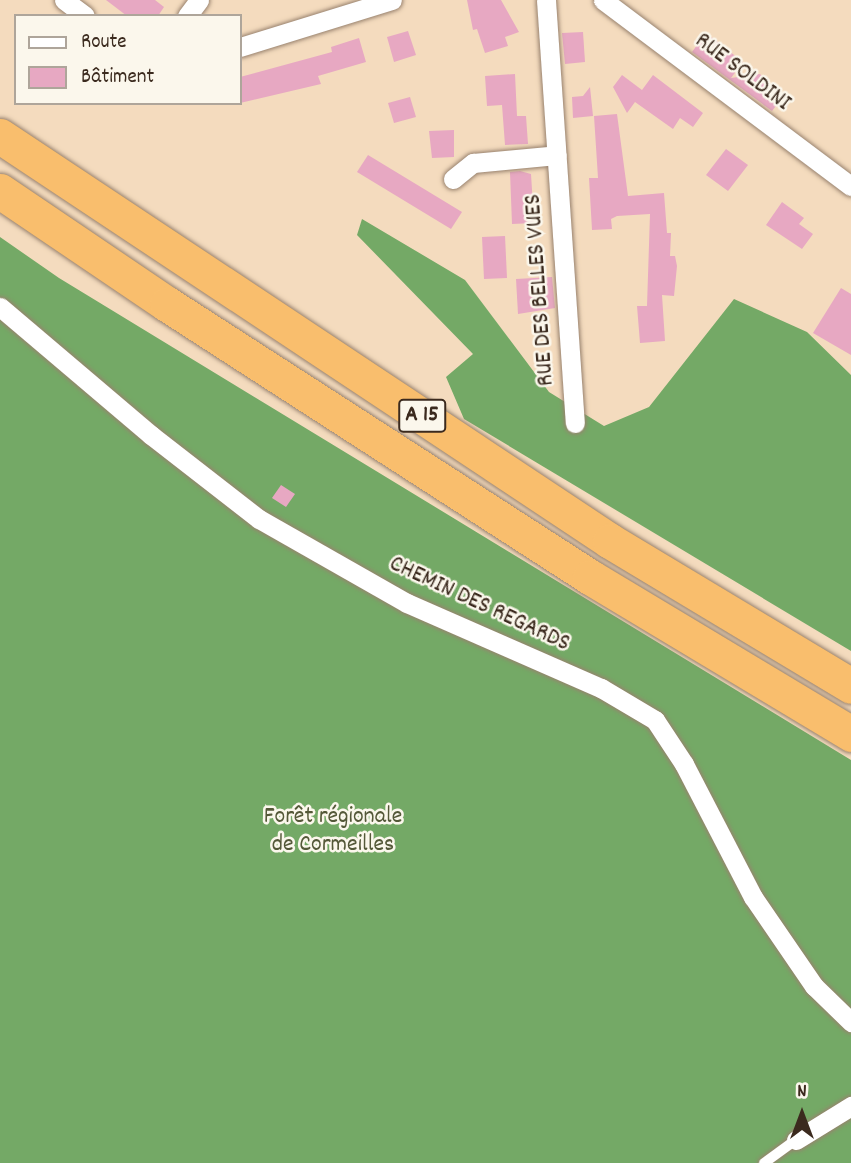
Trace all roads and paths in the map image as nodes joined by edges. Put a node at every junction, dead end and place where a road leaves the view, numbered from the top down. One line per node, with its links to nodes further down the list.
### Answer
1 (64, 0): 5 (street)
2 (392, 0): 6 (street)
3 (546, 0): 8 (street, RUE DES BELLES VUES)
4 (603, 0): 10 (street, RUE SOLDINI)
5 (82, 14)
6 (242, 46)
7 (0, 136): 14 (highway, A 15)
8 (557, 155): 9 (street, RUE DES BELLES VUES); 13 (street, RUE DES BELLES VUES)
9 (453, 179)
10 (851, 186)
11 (0, 191): 15 (highway, A 15)
12 (0, 307): 16 (street, CHEMIN DES REGARDS)
13 (575, 423)
14 (851, 686)
15 (851, 733)
16 (851, 1022)
17 (851, 1106): 18 (street)
18 (796, 1140): 19 (lane)
19 (764, 1163)

